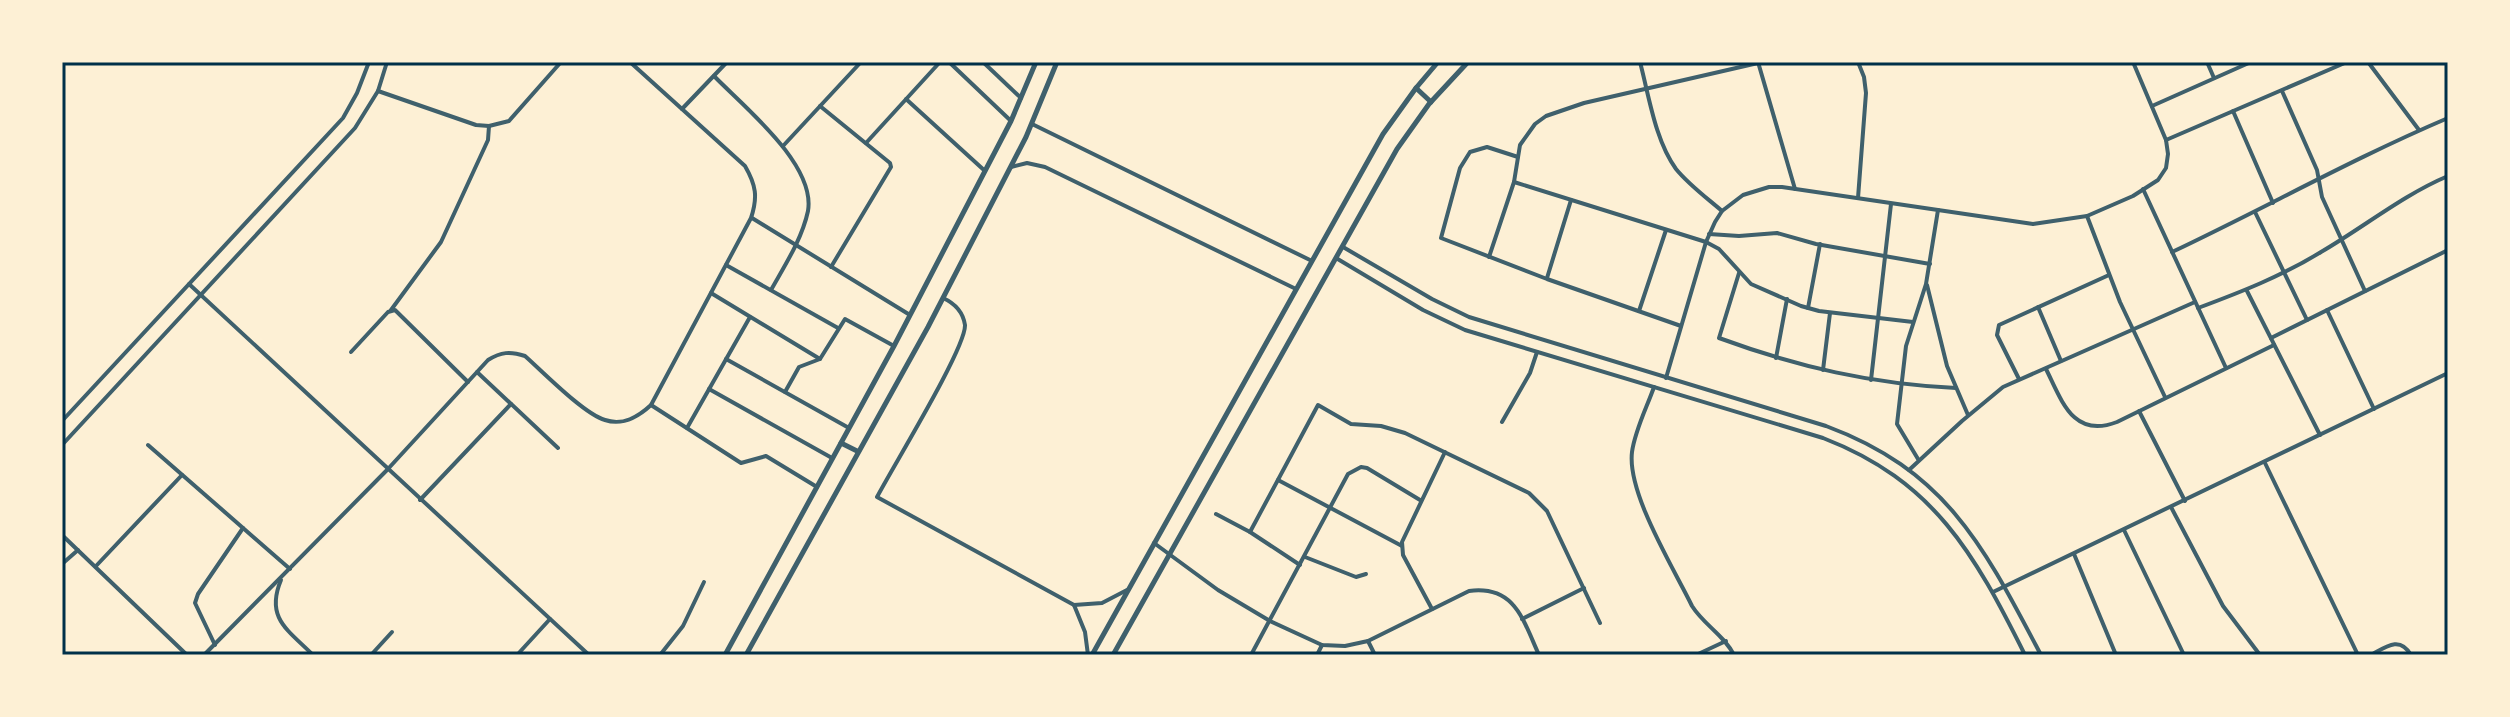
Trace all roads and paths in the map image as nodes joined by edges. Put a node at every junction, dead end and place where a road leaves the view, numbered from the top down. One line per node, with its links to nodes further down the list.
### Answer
1 (369, 62): 80 (street)
2 (387, 62): 26 (street)
3 (561, 62): 38 (street)
4 (630, 62): 33 (street)
5 (727, 62): 22 (street)
6 (861, 62): 31 (street)
7 (940, 62): 29 (street)
8 (949, 62): 36 (street)
9 (983, 62): 28 (street)
10 (1036, 62): 28 (street)
11 (1057, 62): 37 (street)
12 (1438, 62): 24 (street)
13 (1468, 62): 30 (street)
14 (1640, 62): 25 (street)
15 (1758, 62): 25 (street); 49 (street)
16 (1858, 62): 51 (street)
17 (2133, 62): 32 (street)
18 (2207, 62): 23 (street)
19 (2251, 62): 23 (street)
20 (2347, 62): 27 (street)
21 (2368, 62): 39 (street)
22 (714, 76): 33 (street); 42 (street)
23 (2214, 79): 32 (street)
24 (1416, 88): 30 (street); 72 (street)
25 (1647, 89): 43 (street); 56 (street)
26 (378, 91): 38 (street); 87 (street)
27 (2282, 91): 34 (street); 47 (street)
28 (1021, 98): 36 (street)
29 (906, 99): 41 (street); 45 (street)
30 (1431, 102): 66 (street)
31 (820, 106): 41 (street); 42 (street)
32 (2152, 106): 40 (street)
33 (682, 109): 59 (street)
34 (2233, 111): 40 (street); 54 (street)
35 (2448, 118): 39 (street)
36 (1011, 121): 45 (street)
37 (1032, 124): 44 (street); 72 (street)
38 (489, 126): 94 (street)
39 (2419, 130): 47 (street)
40 (2166, 140): 50 (street)
41 (866, 143): 75 (street)
42 (783, 146): 65 (street)
43 (1518, 157): 48 (street); 70 (street)
44 (1011, 167): 82 (street); 88 (street)
45 (985, 171): 98 (street)
46 (2448, 176): 62 (street)
47 (2320, 180): 54 (street); 62 (street)
48 (1514, 182): 52 (street); 70 (street)
49 (1795, 189): 51 (street); 56 (street)
50 (2143, 189): 58 (street); 68 (street)
51 (1858, 198): 53 (street)
52 (1571, 200): 60 (street); 79 (street)
53 (1891, 203): 55 (street); 69 (street)
54 (2273, 203): 57 (street)
55 (1938, 210): 58 (street); 73 (street)
56 (1722, 211): 61 (street)
57 (2255, 212): 68 (street); 77 (street)
58 (2087, 216): 78 (street)
59 (751, 218): 65 (street); 74 (street)
60 (1666, 230): 63 (street); 96 (street)
61 (1709, 234): 63 (street); 64 (street)
62 (2342, 240): 77 (street); 85 (street)
63 (1706, 242): 76 (street); 104 (street)
64 (1820, 244): 69 (street); 92 (street)
65 (796, 246): 75 (street); 83 (street)
66 (1342, 247): 71 (street); 102 (street)
67 (2448, 250): 85 (street)
68 (2172, 252): 90 (street)
69 (1886, 256): 73 (street); 100 (street)
70 (1489, 257): 79 (street)
71 (1336, 258): 107 (street); 171 (street)
72 (1312, 261): 82 (street)
73 (1930, 264): 81 (street)
74 (726, 265): 83 (street); 86 (street)
75 (831, 267): 98 (street)
76 (1739, 273): 89 (street); 113 (street)
77 (2284, 273): 84 (street); 101 (street)
78 (2109, 275): 91 (street); 106 (street)
79 (1547, 279): 96 (street)
80 (189, 284): 87 (street); 137 (street)
81 (1926, 284): 103 (street); 128 (street)
82 (1296, 289): 168 (street)
83 (771, 290): 105 (street)
84 (2247, 290): 93 (street); 108 (street)
85 (2365, 291): 95 (street)
86 (711, 293): 99 (street); 133 (street)
87 (201, 295): 145 (street); 153 (street)
88 (943, 298): 148 (street); 185 (street)
89 (1787, 299): 92 (street); 113 (street)
90 (2195, 302): 93 (street); 106 (street)
91 (2038, 307): 116 (street); 123 (street)
92 (1808, 308): 97 (street)
93 (2198, 308): 117 (street)
94 (391, 310): 111 (street); 125 (street)
95 (2327, 310): 101 (street); 134 (street)
96 (1638, 312): 104 (street)
97 (1830, 313): 100 (street); 119 (street)
98 (910, 315): 110 (street)
99 (750, 317): 114 (street); 115 (street)
100 (1878, 318): 103 (street); 124 (street)
101 (2307, 320): 108 (street)
102 (1482, 321): 107 (street); 122 (street)
103 (1913, 322): 126 (street)
104 (1681, 326): 122 (street)
105 (838, 328): 110 (street); 115 (street)
106 (2132, 329): 116 (street); 131 (street)
107 (1479, 335): 112 (street)
108 (2271, 338): 109 (street)
109 (2274, 345): 117 (street); 142 (street)
110 (894, 346): 141 (street)
111 (351, 352)
112 (1537, 352): 127 (street); 138 (street)
113 (1776, 358): 119 (street)
114 (726, 359): 129 (street); 130 (street)
115 (820, 359): 130 (street)
116 (2061, 361): 118 (street)
117 (2226, 368): 131 (street)
118 (2046, 369): 123 (street); 135 (street)
119 (1823, 370): 124 (street)
120 (477, 372): 125 (street); 132 (street); 133 (street)
121 (2448, 373): 134 (street)
122 (1666, 378): 139 (street)
123 (2019, 379): 136 (street)
124 (1871, 380): 126 (street)
125 (468, 382): 153 (street)
126 (1902, 385): 128 (street); 151 (street)
127 (1654, 387): 143 (street); 193 (street)
128 (1956, 388): 136 (street)
129 (709, 389): 140 (street); 150 (street)
130 (785, 392): 141 (street)
131 (2165, 398): 135 (street)
132 (511, 404): 147 (street); 158 (street)
133 (651, 405): 140 (street)
134 (2374, 409): 142 (street)
135 (2139, 411): 160 (street)
136 (1968, 415): 151 (street)
137 (62, 421)
138 (1502, 422)
139 (1826, 426): 143 (street); 154 (street)
140 (687, 428): 157 (street)
141 (849, 428): 144 (street)
142 (2320, 435): 152 (street)
143 (1823, 438): 184 (street)
144 (841, 443): 148 (street); 150 (street)
145 (62, 445)
146 (148, 445): 155 (street)
147 (558, 448)
148 (857, 451): 204 (street)
149 (1445, 452): 156 (street); 159 (street); 182 (street)
150 (832, 459): 157 (street)
151 (1918, 459): 154 (street)
152 (2264, 462): 160 (street); 218 (street)
153 (387, 470): 158 (street); 177 (street)
154 (1909, 470): 181 (street)
155 (182, 475): 164 (street); 176 (street)
156 (1278, 480): 162 (street); 166 (street)
157 (817, 487): 203 (street)
158 (420, 500): 187 (street)
159 (1420, 500): 162 (street); 169 (street)
160 (2185, 501): 161 (street)
161 (2171, 507): 165 (street); 217 (street)
162 (1331, 509): 169 (street); 173 (street)
163 (1216, 514): 166 (street)
164 (243, 528): 177 (street); 194 (street)
165 (2124, 530): 172 (street); 216 (street)
166 (1250, 532): 175 (street)
167 (62, 535): 170 (street)
168 (1154, 543): 171 (street); 183 (street)
169 (1402, 546): 186 (street)
170 (78, 550): 174 (street); 176 (street)
171 (1170, 553): 189 (street); 206 (street)
172 (2074, 554): 181 (street); 215 (street)
173 (1305, 557): 175 (street); 178 (street)
174 (62, 564)
175 (1300, 565): 189 (street)
176 (95, 567): 196 (street)
177 (290, 569): 179 (street)
178 (1366, 574)
179 (282, 577): 194 (street); 198 (street)
180 (704, 582): 202 (street)
181 (2005, 587): 184 (street); 214 (street)
182 (1584, 588): 188 (street); 190 (street)
183 (1127, 590): 185 (street); 205 (street)
184 (1993, 592): 213 (street)
185 (1074, 605): 205 (street)
186 (1432, 609): 188 (street); 192 (street)
187 (550, 619): 200 (street); 201 (street)
188 (1522, 619): 210 (street)
189 (1270, 621): 195 (street); 207 (street)
190 (1600, 623)
191 (392, 632): 199 (street)
192 (1368, 641): 195 (street); 209 (street)
193 (1726, 641): 211 (street); 212 (street)
194 (215, 645): 197 (street)
195 (1322, 645): 208 (street)
196 (187, 655)
197 (204, 655)
198 (313, 655)
199 (371, 655)
200 (517, 655)
201 (589, 655)
202 (660, 655)
203 (725, 655)
204 (746, 655)
205 (1090, 655)
206 (1113, 655)
207 (1251, 655)
208 (1317, 655)
209 (1375, 655)
210 (1539, 655)
211 (1696, 655)
212 (1734, 655)
213 (2025, 655)
214 (2041, 655)
215 (2116, 655)
216 (2184, 655)
217 (2260, 655)
218 (2358, 655)
219 (2371, 655): 220 (street)
220 (2411, 655)

